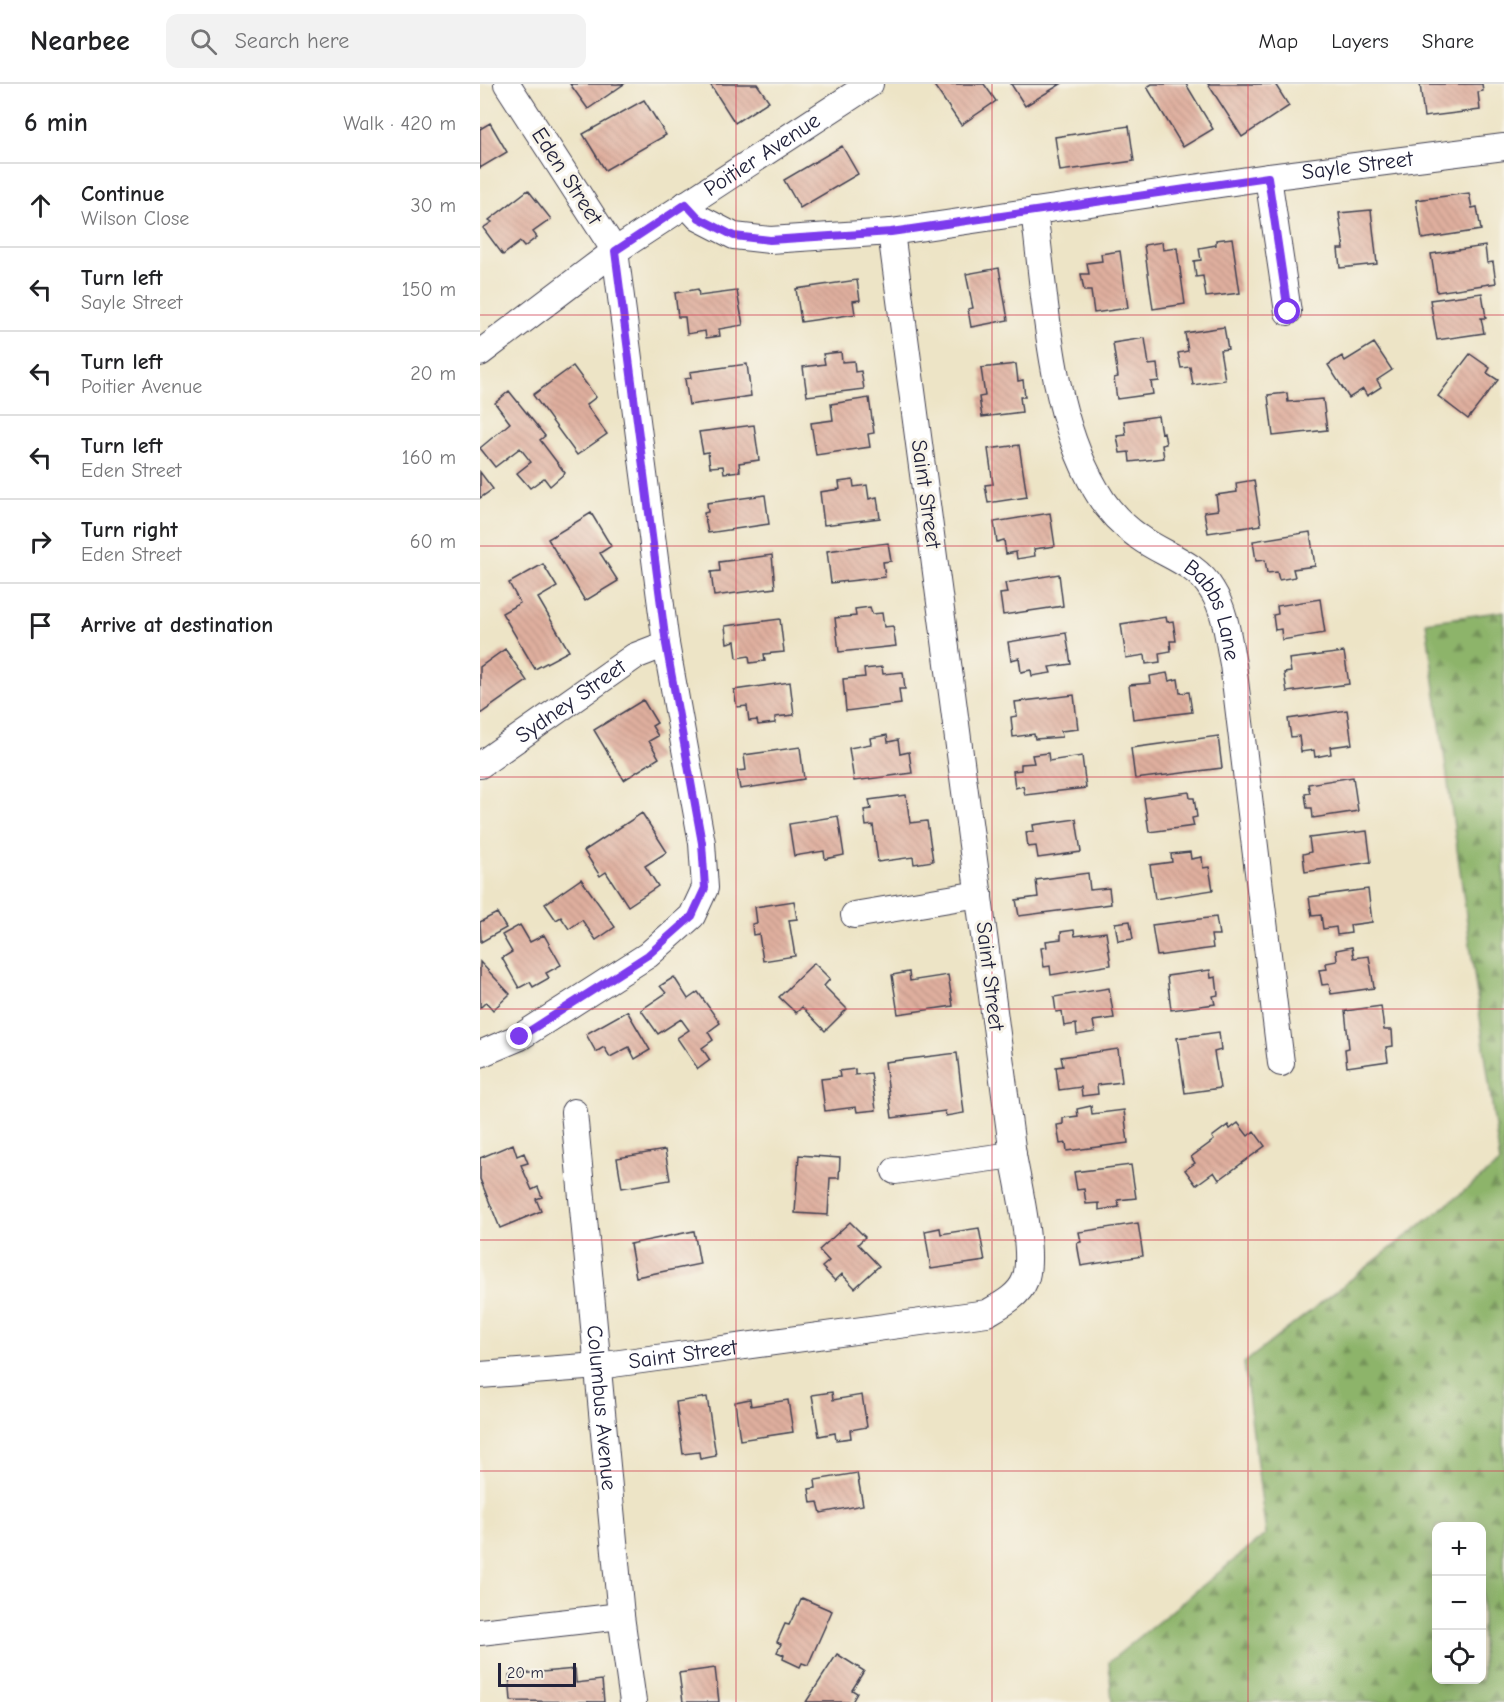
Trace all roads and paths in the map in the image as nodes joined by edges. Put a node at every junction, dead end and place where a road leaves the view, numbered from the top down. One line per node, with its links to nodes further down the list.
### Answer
1 (507, 84): 8 (street, Eden Street)
2 (870, 84): 5 (street, Poitier Avenue)
3 (1504, 147): 4 (street, Sayle Street)
4 (1268, 177): 6 (street, Sayle Street); 9 (street)
5 (686, 204): 7 (street, Sayle Street); 8 (street, Poitier Avenue)
6 (1034, 211): 7 (street, Sayle Street); 16 (street, Babbs Lane)
7 (891, 232): 13 (street, Saint Street)
8 (615, 251): 10 (street, Poitier Avenue); 11 (street, Eden Street)
9 (1288, 312)
10 (480, 353)
11 (666, 644): 12 (street, Sydney Street); 15 (street, Eden Street)
12 (480, 765)
13 (979, 894): 14 (street); 18 (street, Saint Street)
14 (855, 915)
15 (480, 1054)
16 (1281, 1063)
17 (574, 1112): 20 (street, Columbus Avenue)
18 (1013, 1155): 19 (street); 20 (street, Saint Street)
19 (895, 1171)
20 (598, 1366): 21 (street, Saint Street); 22 (street, Columbus Avenue)
21 (480, 1375)
22 (621, 1616): 23 (street); 24 (street, Columbus Avenue)
23 (480, 1632)
24 (633, 1702)

